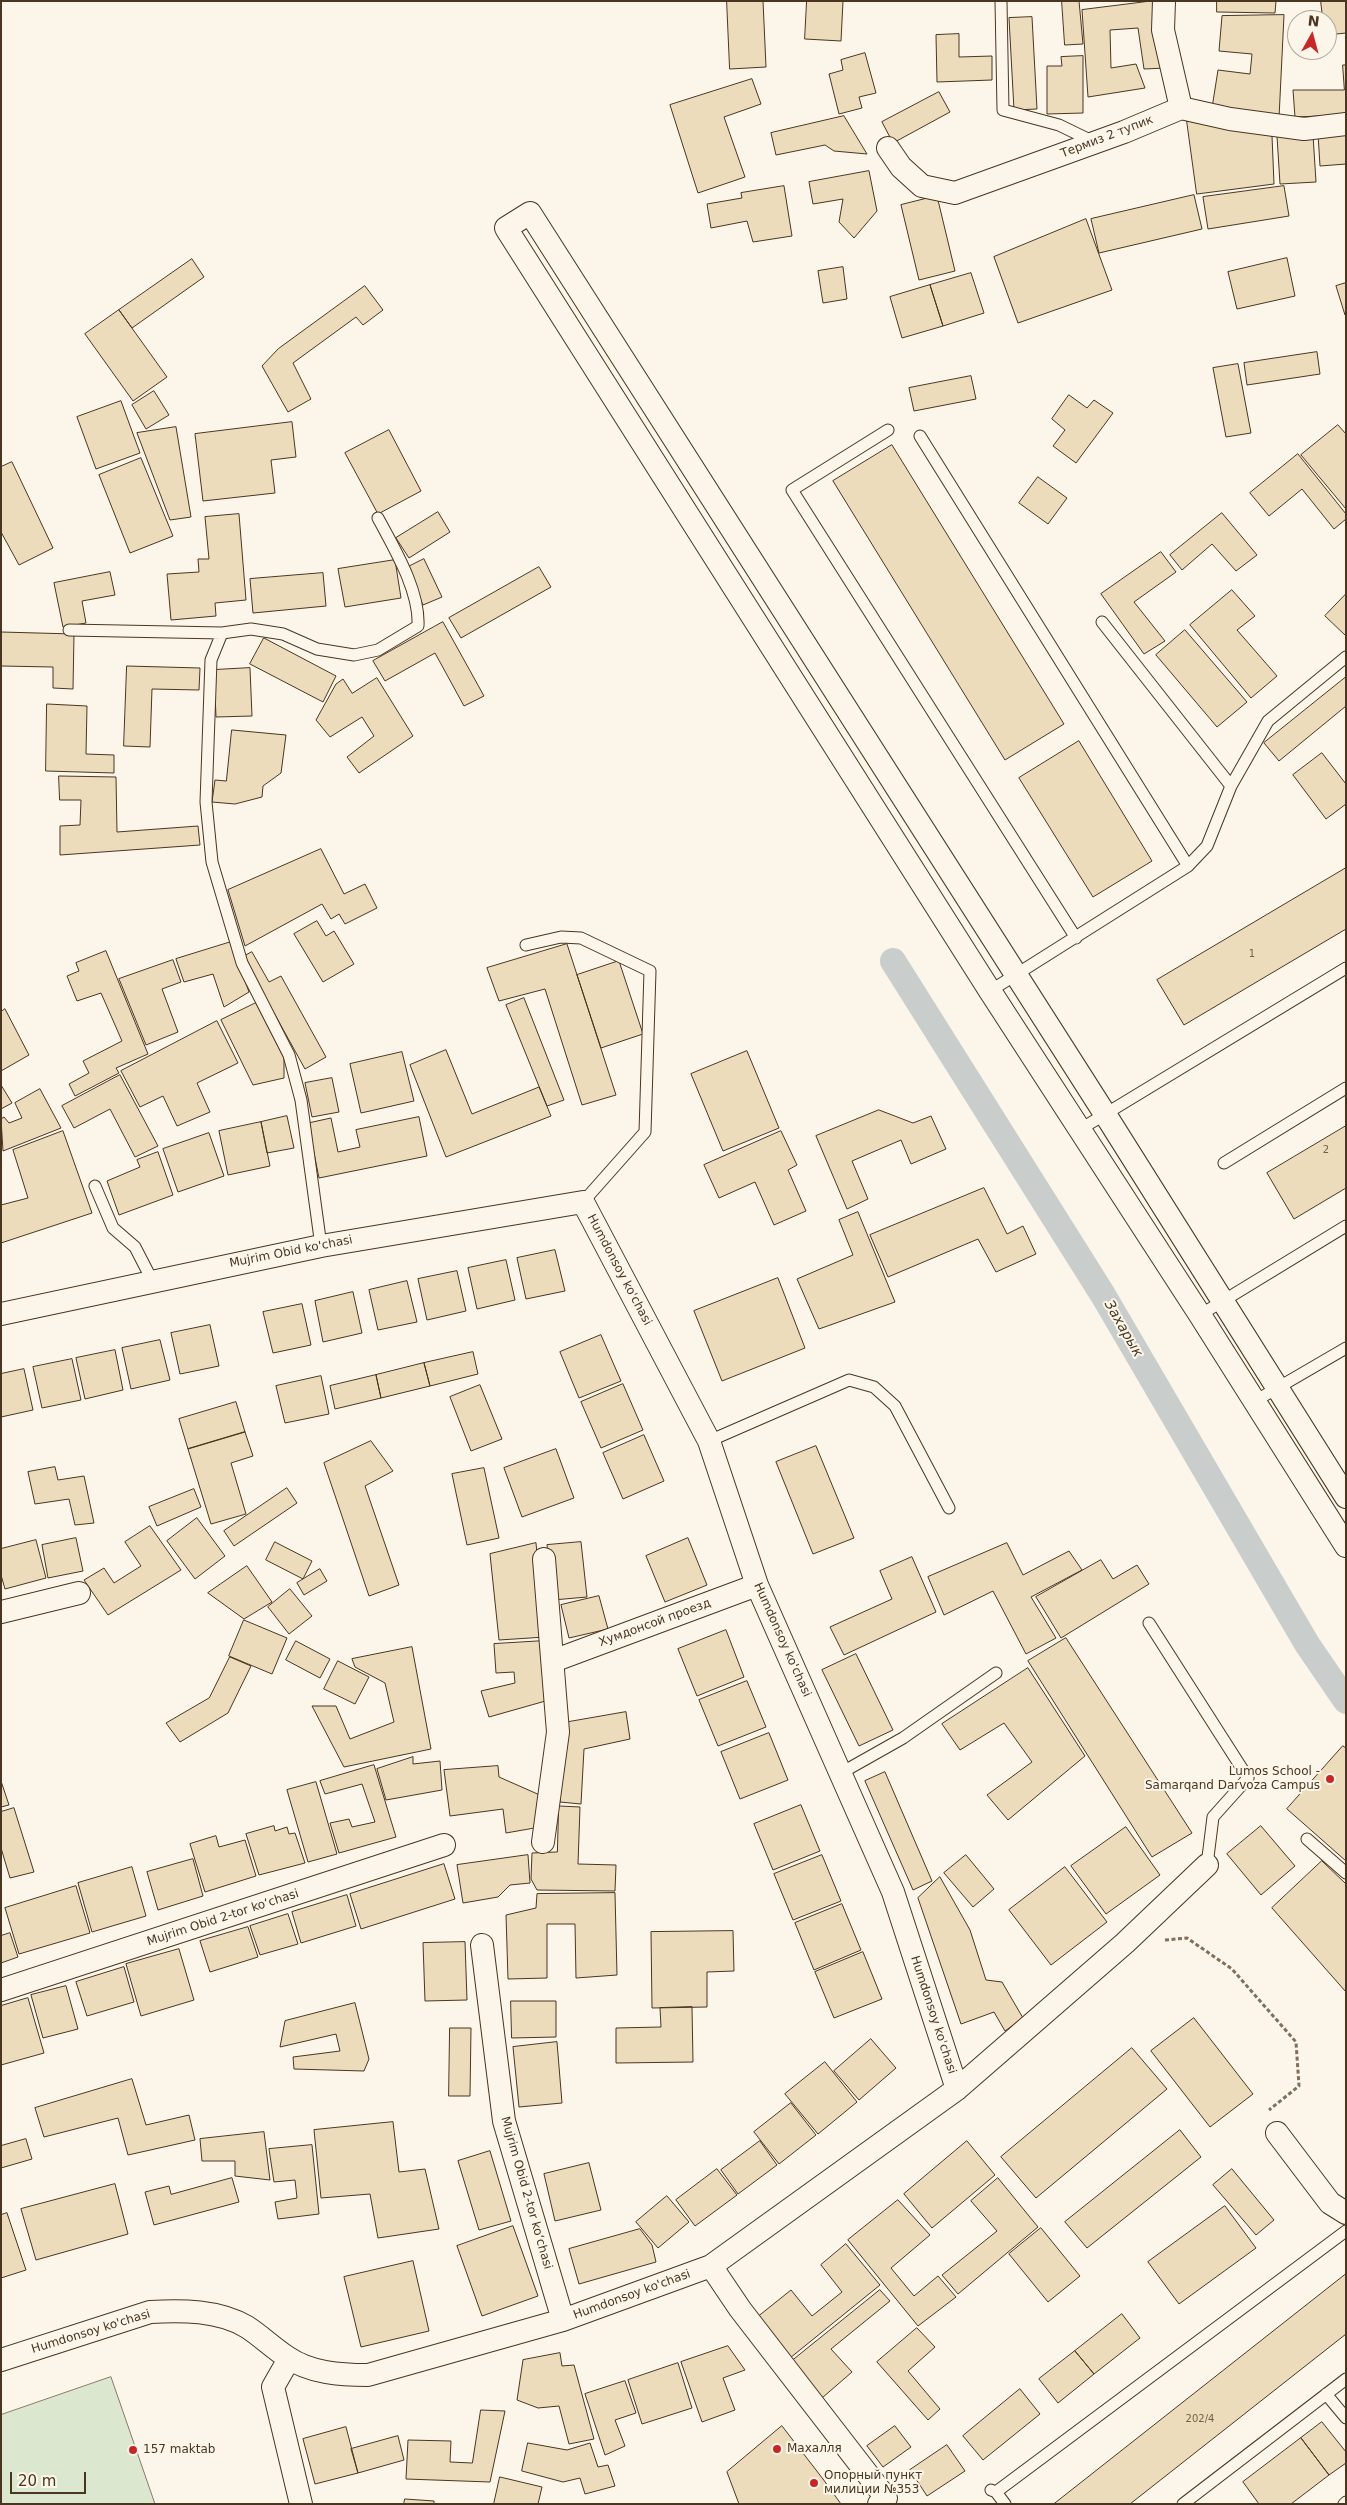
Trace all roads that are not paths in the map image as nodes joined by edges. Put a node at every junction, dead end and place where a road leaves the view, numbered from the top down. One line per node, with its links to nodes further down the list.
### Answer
1 (1001, 1): 5 (lane)
2 (1164, 1): 3 (street)
3 (1181, 108): 4 (street); 5 (street, Термиз 2 тупик)
4 (1346, 124)
5 (1095, 143): 6 (street, Термиз 2 тупик)
6 (888, 148)
7 (888, 430): 16 (lane)
8 (920, 436): 15 (lane)
9 (378, 518): 12 (lane)
10 (1102, 622): 14 (lane)
11 (69, 630): 12 (lane)
12 (222, 633): 28 (lane)
13 (1346, 657): 14 (lane)
14 (1231, 786): 15 (lane)
15 (1188, 866): 16 (lane)
16 (1076, 938): 19 (lane)
17 (526, 945): 26 (lane)
18 (1346, 968): 22 (lane)
19 (1016, 975): 20 (lane); 20 (street); 22 (street)
20 (990, 991): 23 (street)
21 (1346, 1088): 24 (lane)
22 (1105, 1114): 23 (lane); 30 (street)
23 (1079, 1130): 32 (street)
24 (1224, 1163)
25 (95, 1186): 29 (lane)
26 (583, 1202): 28 (street, Mujrim Obid ko'chasi); 36 (street, Humdonsoy ko'chasi)
27 (1346, 1226): 30 (lane)
28 (321, 1246): 29 (street, Mujrim Obid ko'chasi)
29 (152, 1280): 31 (street, Mujrim Obid ko'chasi)
30 (1222, 1302): 32 (lane); 34 (street)
31 (1, 1314)
32 (1200, 1315): 35 (street)
33 (1346, 1348): 34 (lane)
34 (1277, 1390): 35 (lane); 37 (street)
35 (1255, 1401): 39 (street)
36 (709, 1441): 38 (lane); 41 (street, Humdonsoy ko'chasi)
37 (1346, 1497)
38 (949, 1508)
39 (1346, 1546)
40 (544, 1559): 45 (street)
41 (757, 1585): 45 (street, Хумдонсой проезд); 47 (street, Humdonsoy ko'chasi)
42 (78, 1593): 43 (street)
43 (1, 1612)
44 (1149, 1623): 51 (lane)
45 (553, 1661): 49 (street)
46 (996, 1673): 47 (lane)
47 (841, 1773): 55 (street, Humdonsoy ko'chasi)
48 (1307, 1839): 52 (lane)
49 (543, 1842)
50 (444, 1845): 54 (street, Mujrim Obid 2-tor koʻchasi)
51 (1207, 1865): 55 (street, Humdonsoy ko'chasi)
52 (1346, 1874)
53 (482, 1945): 60 (street, Mujrim Obid 2-tor koʻchasi)
54 (1, 1990)
55 (957, 2089): 59 (street, Humdonsoy ko'chasi)
56 (1277, 2134): 57 (street)
57 (1346, 2212)
58 (1346, 2231): 68 (lane)
59 (711, 2266): 60 (street, Humdonsoy ko'chasi); 67 (street)
60 (563, 2320): 61 (street, Humdonsoy ko'chasi)
61 (289, 2359): 62 (street, Humdonsoy ko'chasi); 66 (street)
62 (1, 2360)
63 (1346, 2379): 64 (lane)
64 (1326, 2394): 65 (lane); 69 (lane)
65 (1346, 2418)
66 (301, 2504)
67 (879, 2504)
68 (1005, 2504)
69 (1183, 2504)

